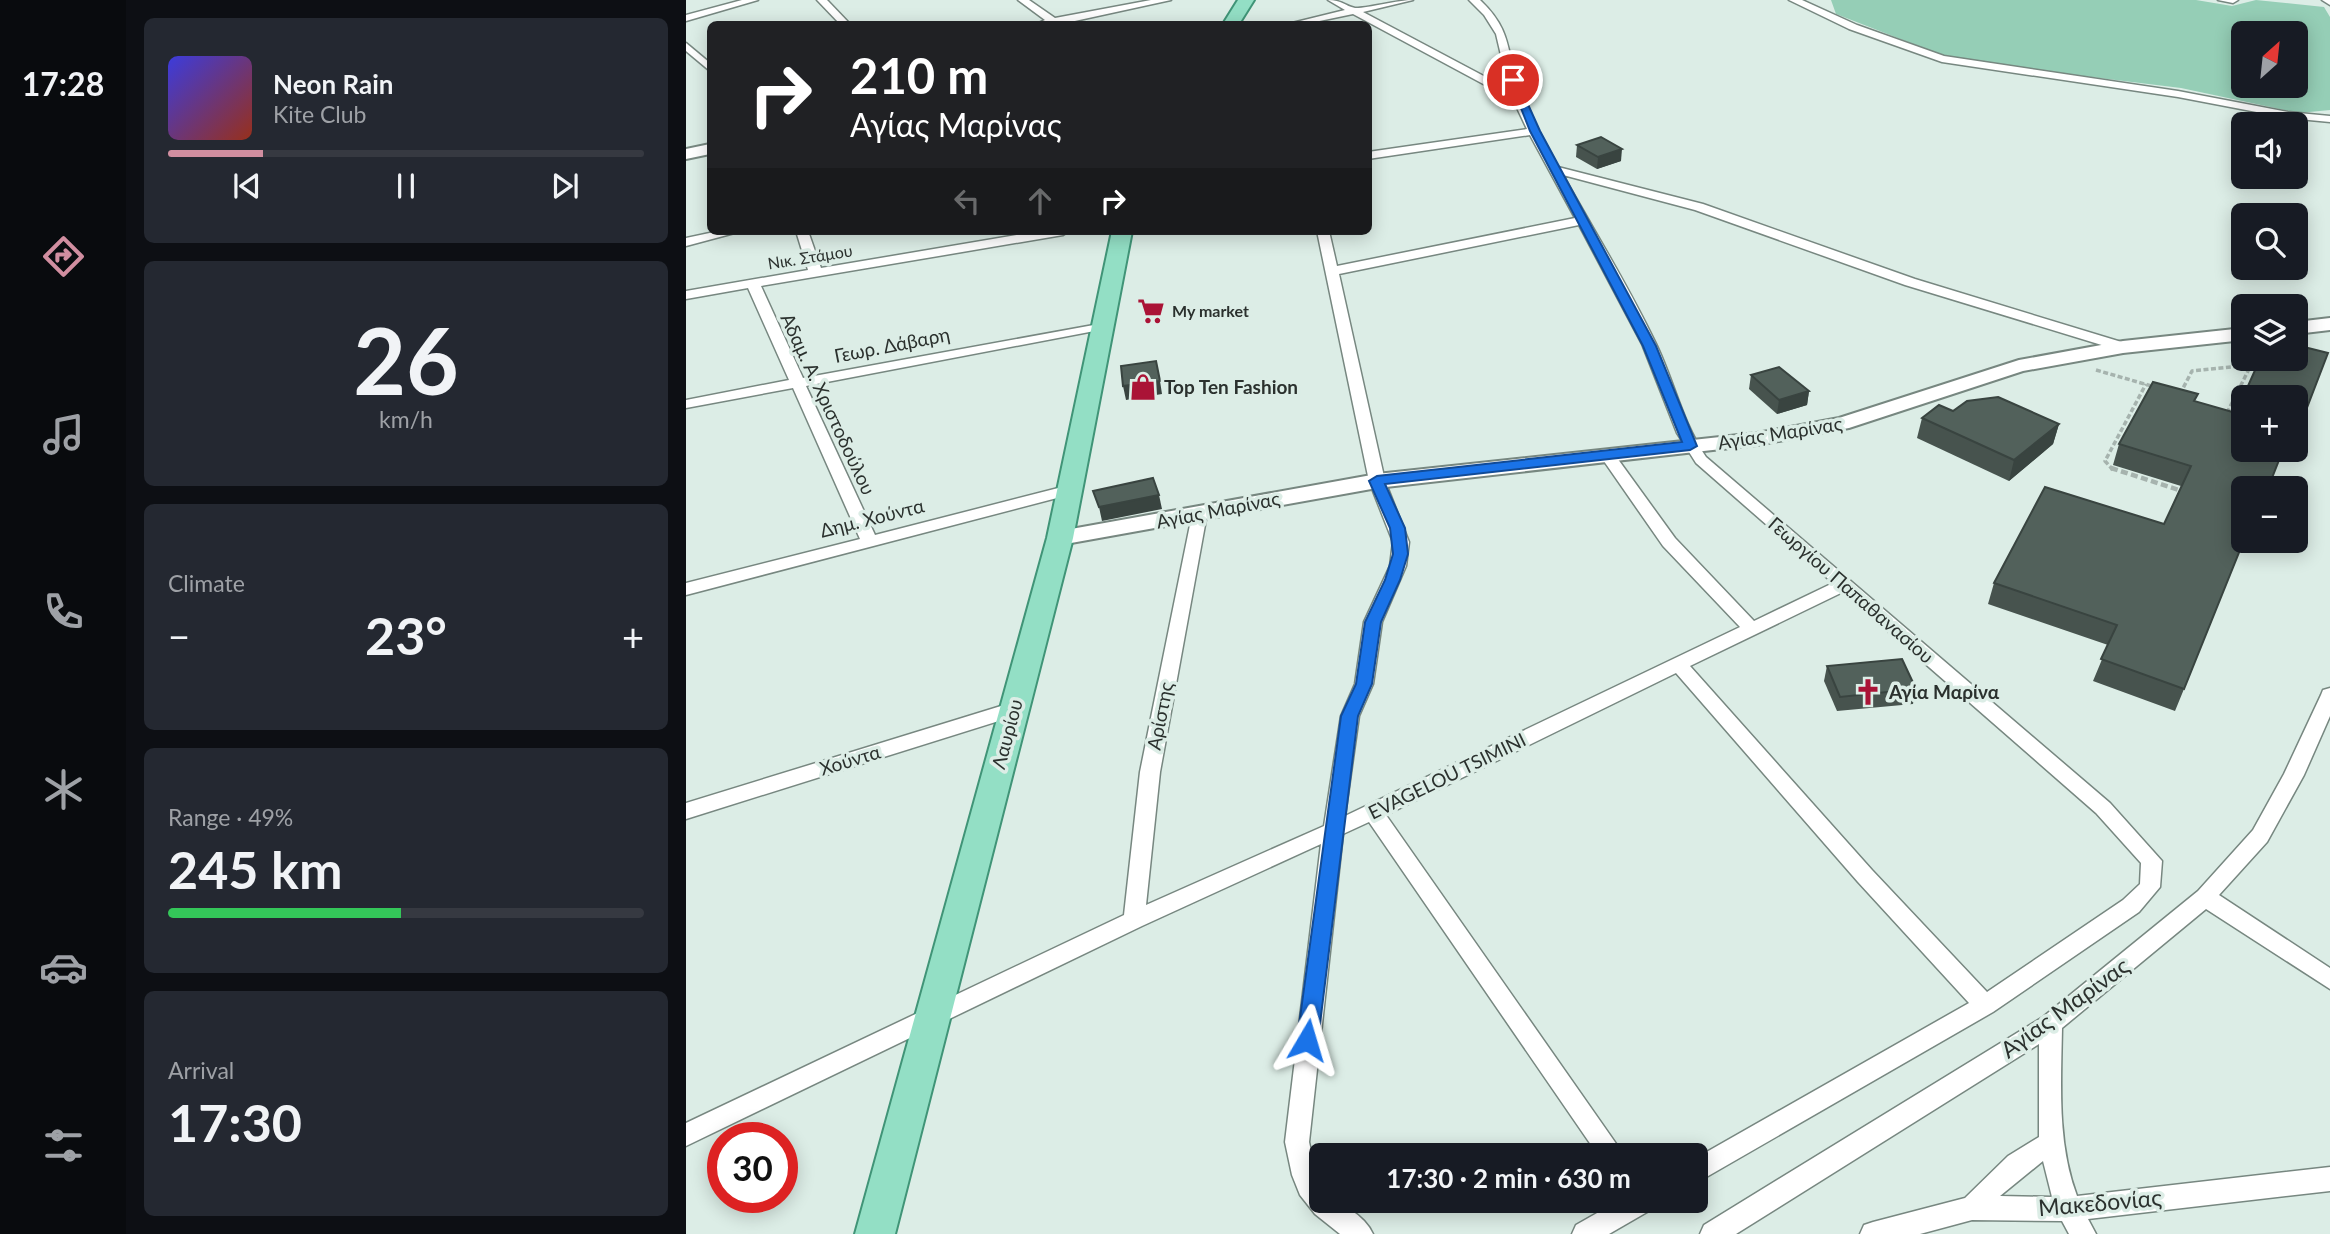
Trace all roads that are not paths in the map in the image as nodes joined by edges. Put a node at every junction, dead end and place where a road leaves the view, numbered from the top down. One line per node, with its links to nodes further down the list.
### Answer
1 (753, 0): 13 (street)
2 (822, 0): 14 (street)
3 (1023, 0): 15 (street)
4 (1166, 0): 16 (street)
5 (1245, 0): 17 (main road)
6 (1333, 0): 12 (street)
7 (1408, 0): 12 (street)
8 (1474, 0): 22 (street, Γεωργίου Παπαθανασίου)
9 (1794, 0): 23 (street)
10 (2223, 0): 11 (street)
11 (2233, 0)
12 (1357, 11): 18 (street); 19 (street); 22 (street)
13 (686, 18)
14 (842, 21)
15 (1051, 21)
16 (1064, 21)
17 (1233, 21)
18 (1308, 21)
19 (1349, 21)
20 (686, 46): 21 (street)
21 (707, 65)
22 (1515, 91): 24 (street, Γεωργίου Παπαθανασίου)
23 (2330, 119)
24 (1535, 131): 27 (street); 28 (street, Γεωργίου Παπαθανασίου)
25 (707, 150): 26 (street)
26 (686, 154)
27 (1372, 155)
28 (1557, 170): 29 (street, Γεωργίου Παπαθανασίου); 44 (street)
29 (1584, 220): 36 (street); 47 (street, Γεωργίου Παπαθανασίου)
30 (718, 235): 35 (street)
31 (803, 235): 37 (street)
32 (1040, 235): 37 (street, Νικ. Στάμου)
33 (1121, 235): 41 (main road, Λαυρίου)
34 (1324, 235): 36 (street)
35 (686, 242)
36 (1333, 271): 49 (street)
37 (816, 274): 38 (street, Νικ. Στάμου)
38 (753, 284): 39 (street, Νικ. Στάμου); 45 (street, Αδαμ. Α. Χριστοδούλου)
39 (686, 295)
40 (2330, 324): 42 (street)
41 (1105, 325): 45 (street, Γεωρ. Δάβαρη); 50 (main road, Λαυρίου)
42 (2308, 327)
43 (2231, 335): 44 (street, Αγίας Μαρίνας)
44 (2123, 347): 47 (street, Αγίας Μαρίνας)
45 (796, 383): 46 (street, Γεωρ. Δάβαρη); 53 (street, Αδαμ. Α. Χριστοδούλου)
46 (686, 404)
47 (1690, 446): 48 (street, Αγίας Μαρίνας); 54 (street, Γεωργίου Παπαθανασίου)
48 (1607, 454): 49 (street, Αγίας Μαρίνας); 56 (street)
49 (1377, 481): 51 (street, Αγίας Μαρίνας); 62 (street)
50 (1070, 490): 52 (main road, Λαυρίου); 53 (street, Δημ. Χούντα)
51 (1199, 514): 52 (street, Αγίας Μαρίνας); 64 (street, Αρίστης)
52 (1060, 538): 59 (main road, Λαυρίου)
53 (869, 540): 55 (street, Δημ. Χούντα)
54 (1845, 584): 56 (street, EVAGELOU TSIMINI); 66 (street, Γεωργίου Παπαθανασίου)
55 (686, 589)
56 (1752, 628): 57 (street, EVAGELOU TSIMINI)
57 (1678, 664): 61 (street, EVAGELOU TSIMINI); 66 (street)
58 (2330, 695): 63 (street, Αγίας Μαρίνας)
59 (1014, 709): 60 (street, Χούντα); 67 (main road, Λαυρίου)
60 (686, 811)
61 (1373, 812): 62 (street, EVAGELOU TSIMINI); 70 (street)
62 (1333, 830): 64 (street, EVAGELOU TSIMINI); 78 (street)
63 (2205, 897): 65 (street); 68 (street, Αγίας Μαρίνας)
64 (1135, 920): 67 (street, EVAGELOU TSIMINI)
65 (2330, 980)
66 (1985, 1005): 72 (street, Γεωργίου Παπαθανασίου)
67 (932, 1017): 69 (street, EVAGELOU TSIMINI); 77 (main road, Λαυρίου)
68 (2050, 1024): 71 (street); 80 (street, Αγίας Μαρίνας)
69 (686, 1135)
70 (1604, 1143)
71 (2050, 1144): 74 (street); 75 (street)
72 (1708, 1164)
73 (2330, 1179): 75 (street, Μακεδονίας)
74 (1972, 1208): 75 (street, Μακεδονίας); 81 (street, Μακεδονίας)
75 (2067, 1209): 82 (street)
76 (1623, 1213): 79 (street)
77 (875, 1234)
78 (1360, 1234)
79 (1585, 1234)
80 (1713, 1234)
81 (1873, 1234)
82 (2083, 1234)

